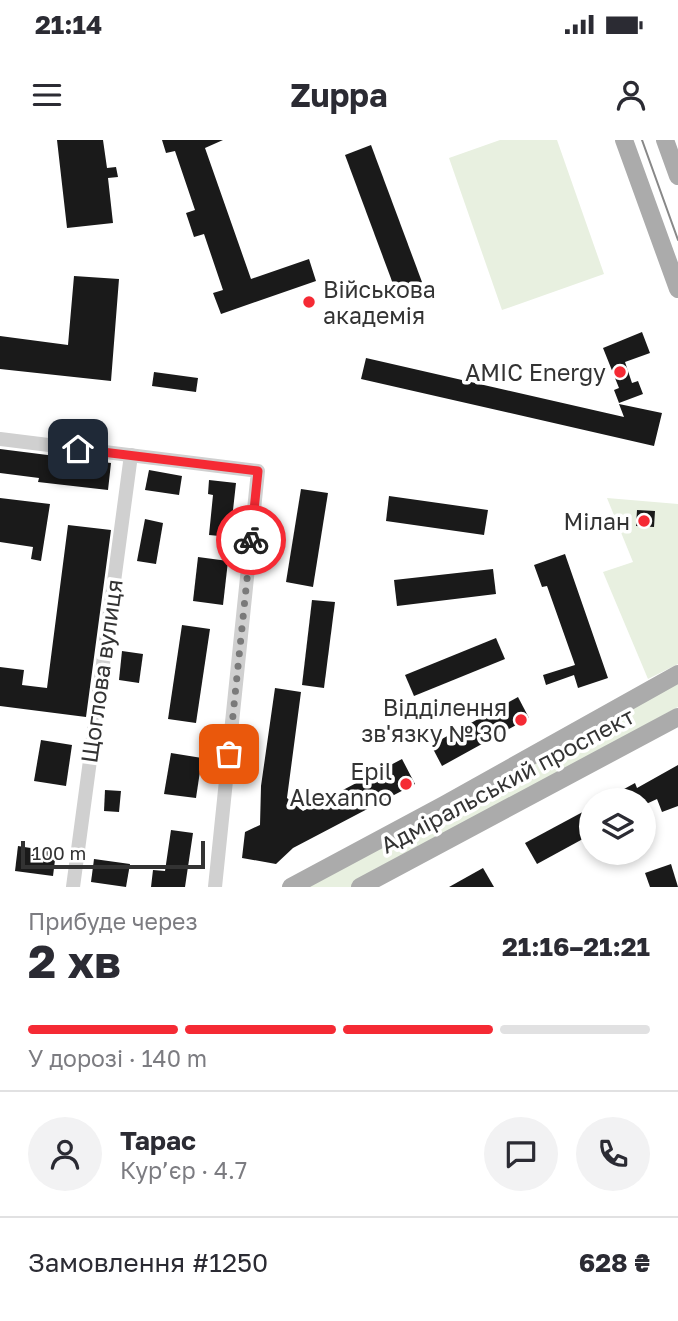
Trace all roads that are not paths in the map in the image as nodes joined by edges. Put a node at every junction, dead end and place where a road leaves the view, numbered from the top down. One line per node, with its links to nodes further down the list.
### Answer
1 (624, 140): 4 (main road)
2 (665, 140): 3 (main road)
3 (678, 176)
4 (678, 289)
5 (0, 439): 6 (street)
6 (131, 455): 9 (street, Щоглова вулиця); 10 (street)
7 (678, 674): 11 (main road, Адміральський проспект)
8 (678, 717): 12 (main road, Адміральський проспект)
9 (73, 887)
10 (215, 887)
11 (291, 887)
12 (360, 887)

